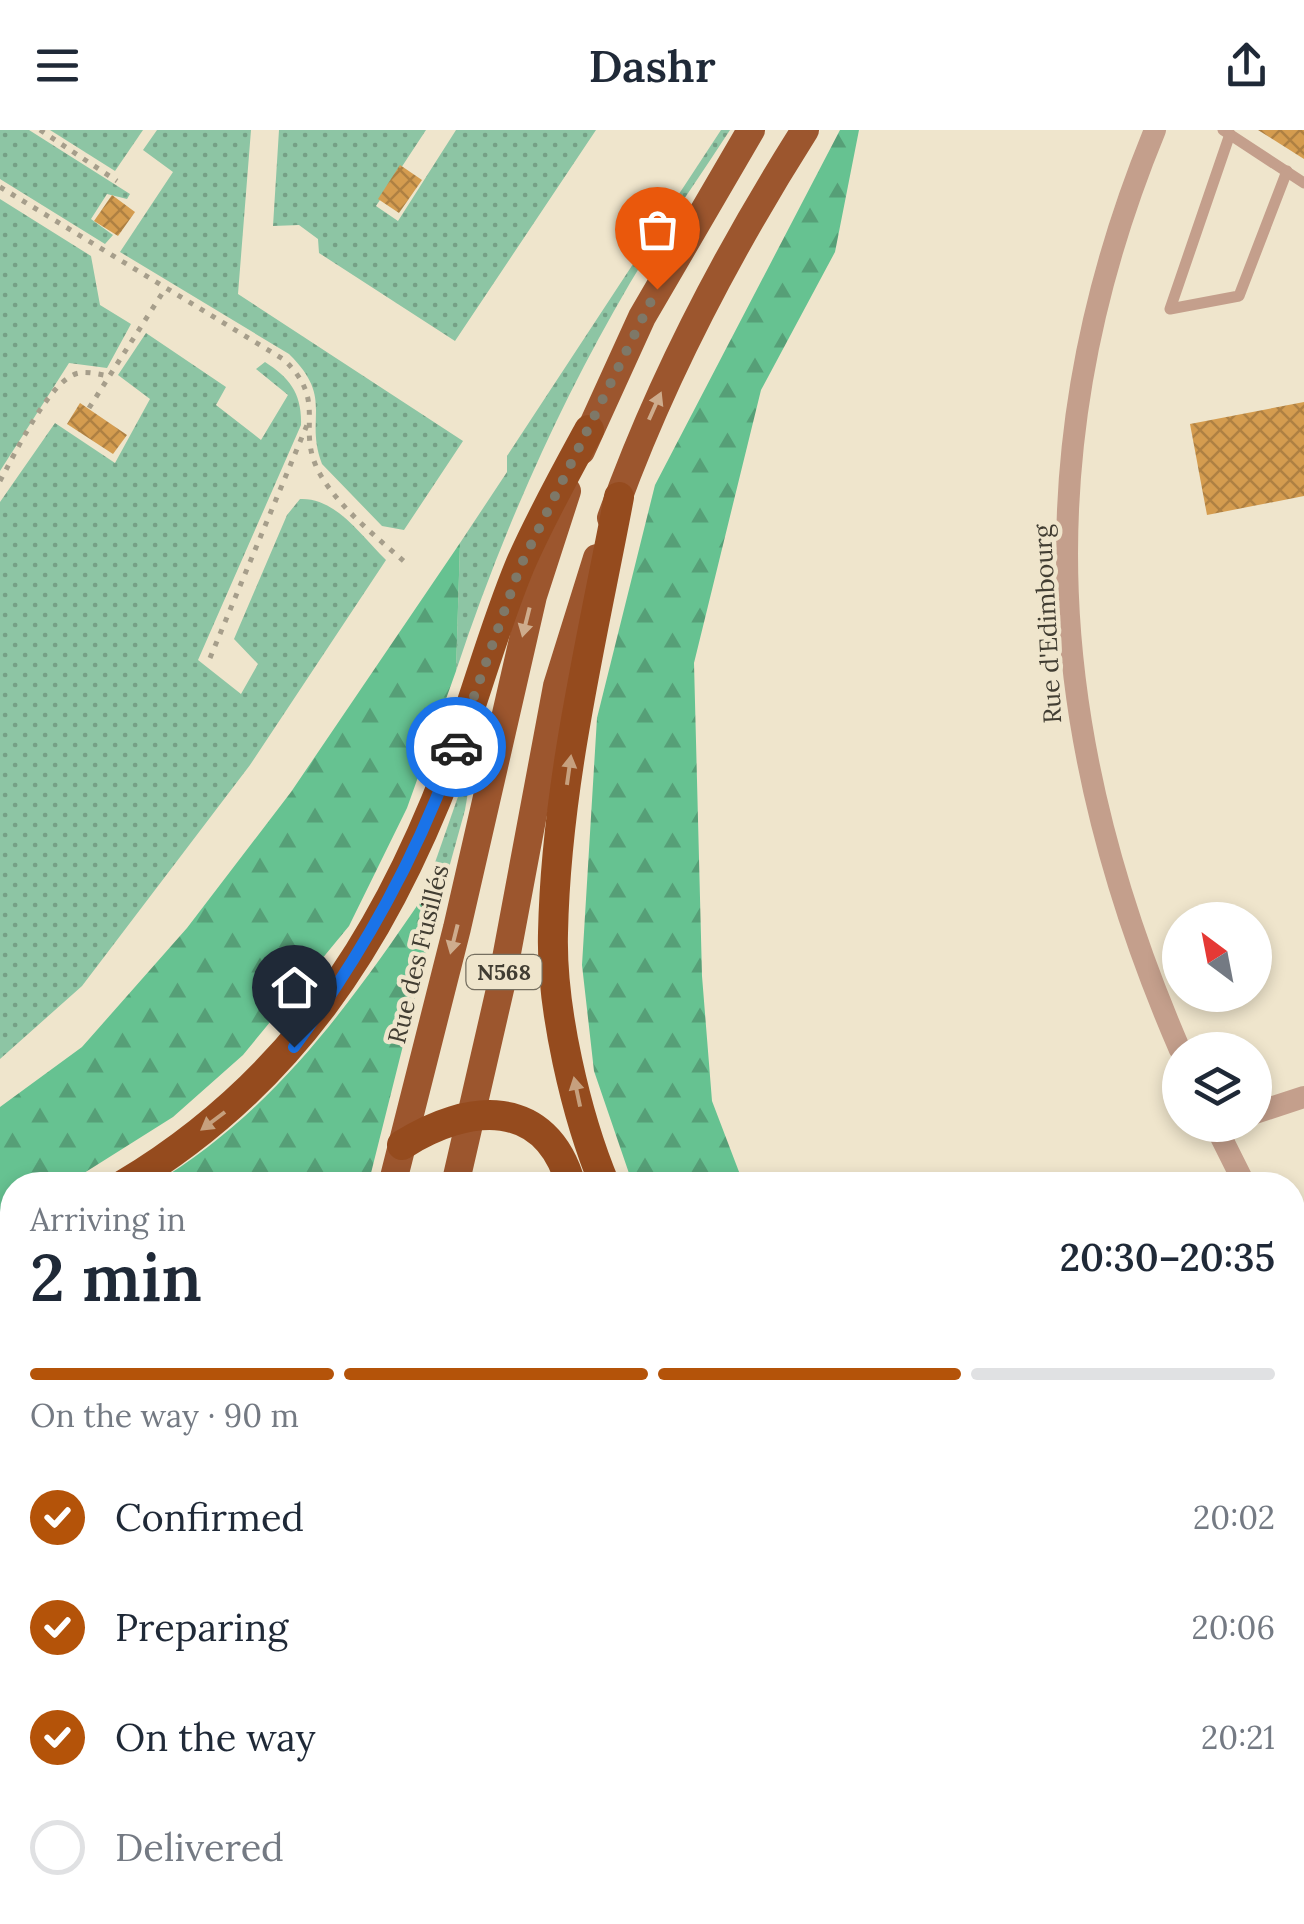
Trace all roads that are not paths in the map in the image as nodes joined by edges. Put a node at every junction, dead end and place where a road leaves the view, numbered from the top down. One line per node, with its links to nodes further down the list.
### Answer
1 (751, 130): 7 (highway, Rue des Fusillés / N568)
2 (806, 130): 8 (highway, N568, one-way to 2)
3 (1155, 130): 9 (street, Rue d'Edimbourg)
4 (1226, 132): 5 (lane); 5 (lane)
5 (1287, 171): 6 (lane)
6 (1304, 184)
7 (589, 430): 14 (highway, Rue des Fusillés / N568, one-way to 14); 15 (highway, one-way to 15)
8 (619, 496): 12 (highway, N568); 19 (highway, one-way to 8)
9 (1173, 1032)
10 (1304, 1096): 11 (street)
11 (1272, 1107)
12 (468, 1118): 14 (highway); 17 (highway, N568); 18 (highway)
13 (1224, 1142): 20 (street)
14 (402, 1145): 16 (highway, Rue des Fusillés / N568)
15 (141, 1172)
16 (395, 1172)
17 (458, 1172)
18 (566, 1172)
19 (601, 1172)
20 (1238, 1172)

